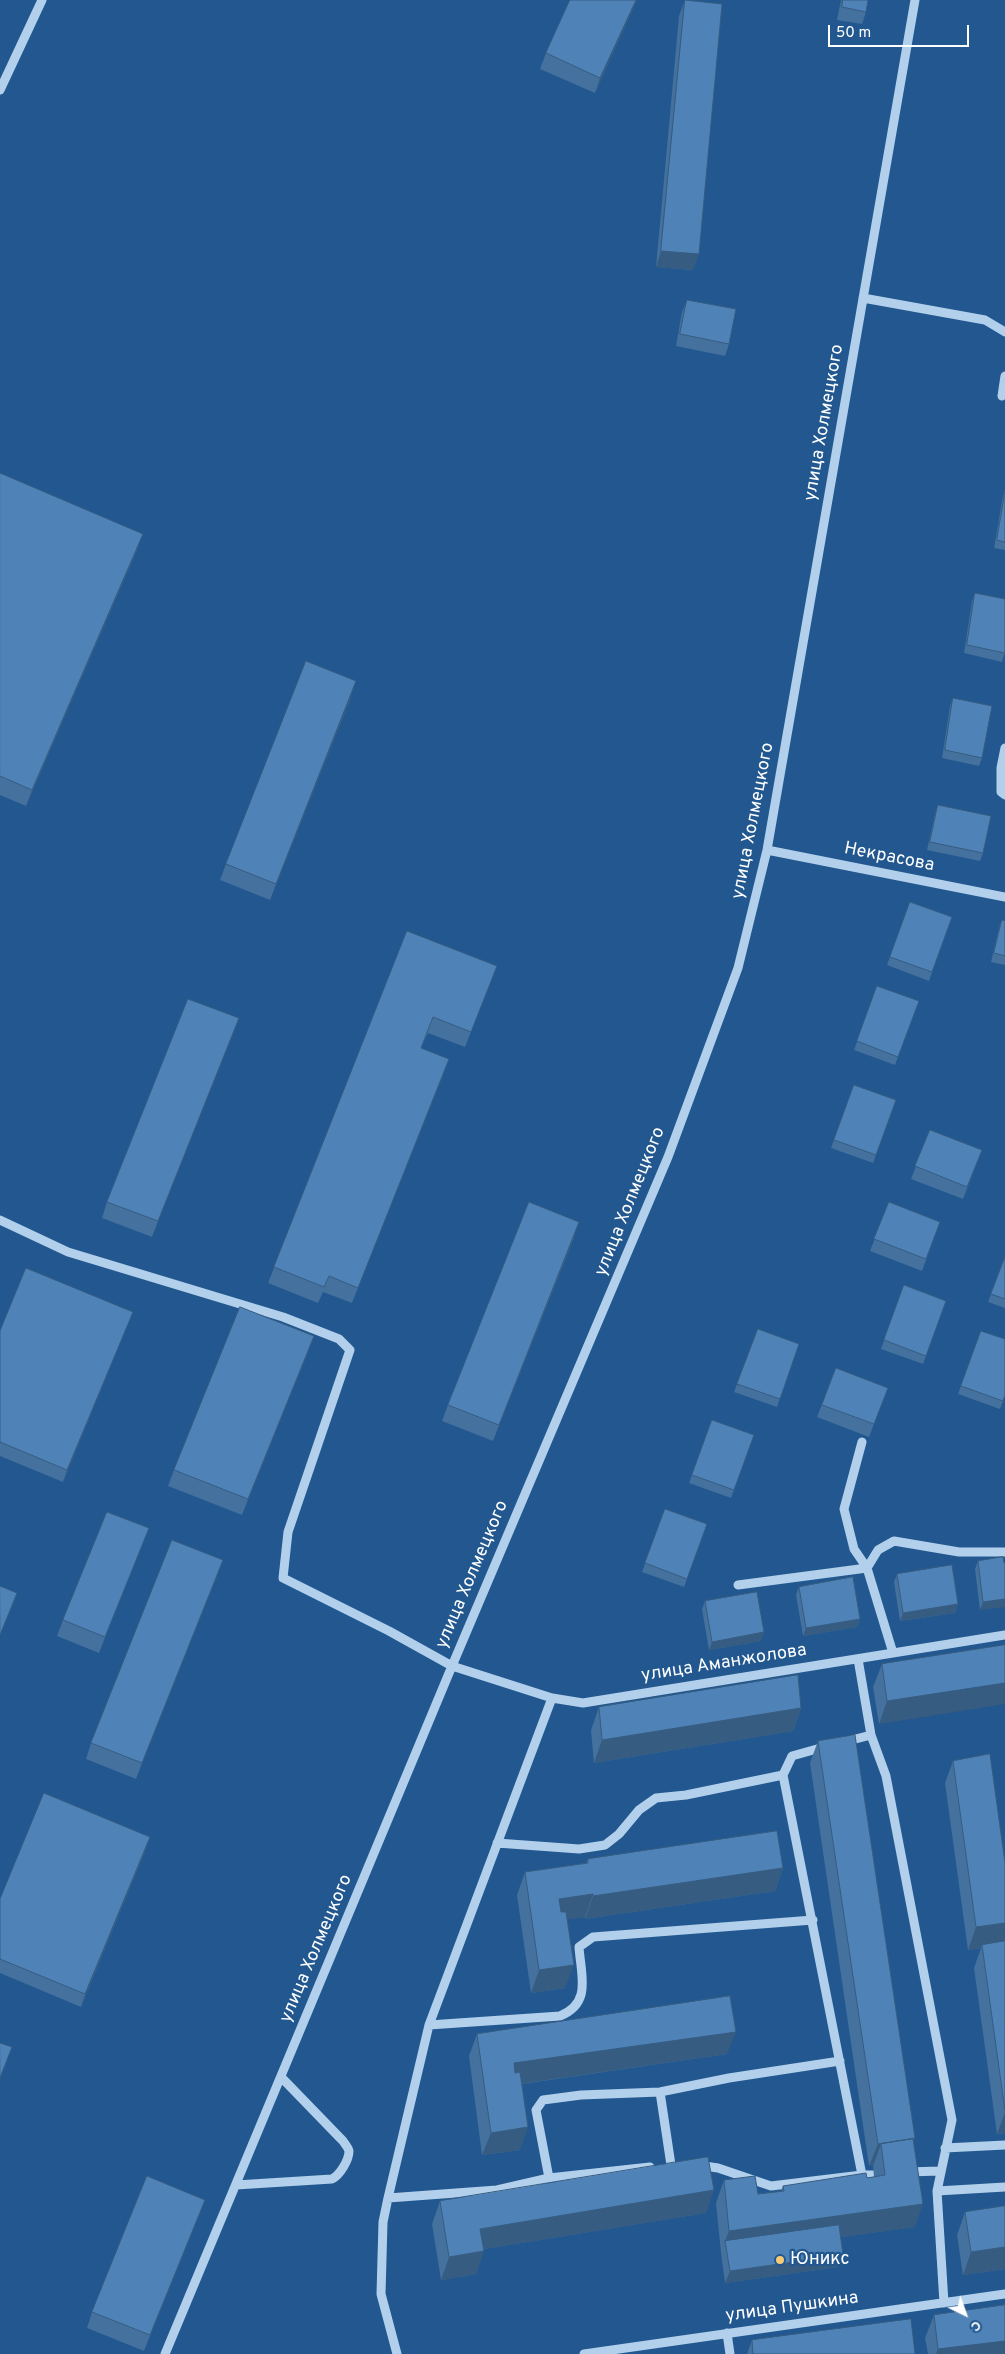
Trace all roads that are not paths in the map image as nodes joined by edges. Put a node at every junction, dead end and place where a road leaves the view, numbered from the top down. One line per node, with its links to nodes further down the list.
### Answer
1 (42, 0): 3 (street)
2 (915, 0): 4 (street, улица Холмецкого)
3 (0, 90)
4 (863, 298): 5 (street); 10 (street, улица Холмецкого)
5 (1005, 332)
6 (1005, 376): 7 (street)
7 (1002, 396)
8 (1005, 748): 9 (street)
9 (1005, 795)
10 (767, 850): 11 (street, Некрасова); 20 (street, улица Холмецкого)
11 (1005, 897)
12 (0, 1220): 20 (street, улица Аманжолова)
13 (862, 1442): 15 (street)
14 (1005, 1552): 15 (street)
15 (867, 1568): 16 (street); 18 (street)
16 (738, 1586)
17 (1005, 1635): 18 (street, улица Аманжолова)
18 (892, 1653): 19 (street, улица Аманжолова)
19 (858, 1659): 21 (street, улица Аманжолова); 22 (street)
20 (452, 1666): 21 (street, улица Аманжолова); 28 (street, улица Холмецкого)
21 (552, 1698): 24 (street)
22 (871, 1735): 23 (street); 31 (street)
23 (783, 1775): 24 (street); 25 (street)
24 (497, 1843): 26 (street)
25 (812, 1920): 26 (street); 27 (street)
26 (429, 2025): 41 (street)
27 (840, 2061): 29 (street); 35 (street)
28 (281, 2077): 38 (street, улица Холмецкого); 38 (street)
29 (660, 2092): 32 (street); 37 (street)
30 (1005, 2145): 31 (street)
31 (945, 2148): 33 (street)
32 (680, 2165): 35 (street); 37 (street)
33 (940, 2171): 34 (street); 40 (street)
34 (907, 2172)
35 (862, 2175): 36 (street)
36 (874, 2175)
37 (549, 2178): 41 (street)
38 (236, 2185): 45 (street, улица Холмецкого)
39 (1005, 2187): 40 (street)
40 (937, 2191): 43 (street)
41 (388, 2198): 46 (street)
42 (1005, 2294): 43 (street, улица Пушкина)
43 (944, 2303): 44 (street, улица Пушкина)
44 (727, 2333): 47 (street, улица Пушкина); 48 (street)
45 (165, 2354)
46 (397, 2354)
47 (589, 2354)
48 (730, 2354)

